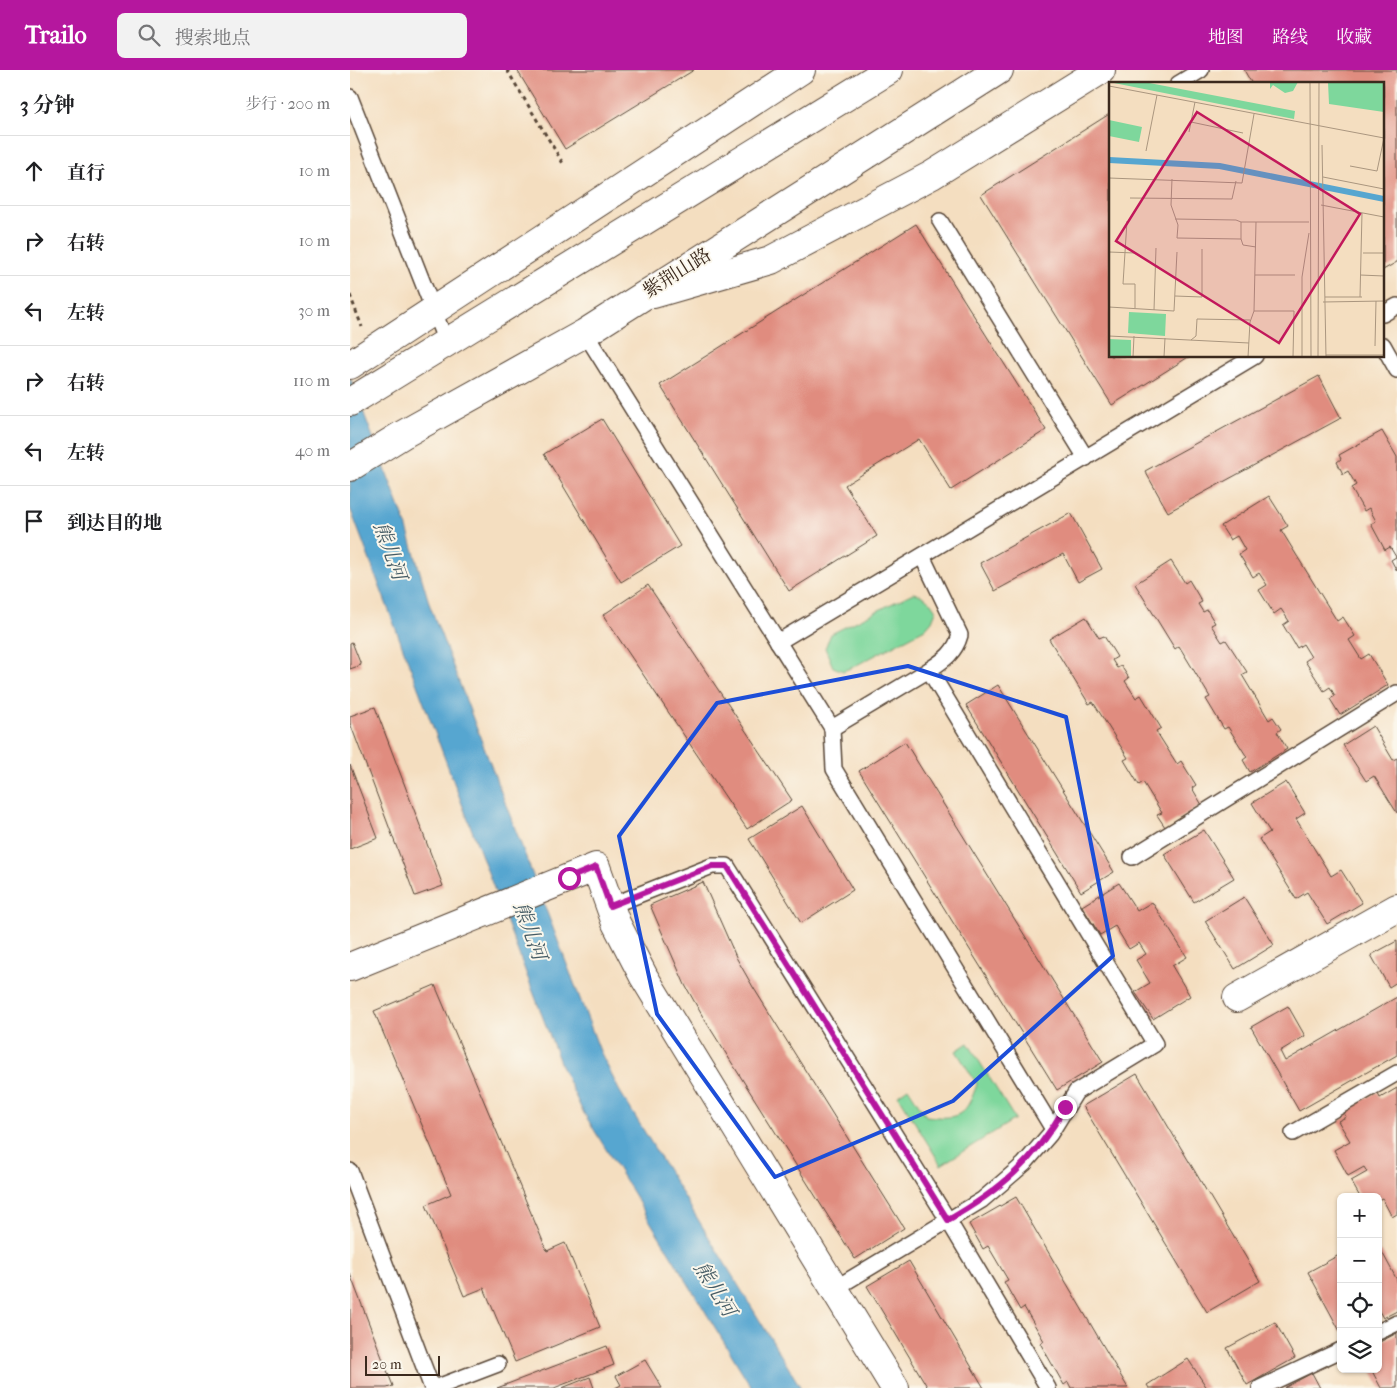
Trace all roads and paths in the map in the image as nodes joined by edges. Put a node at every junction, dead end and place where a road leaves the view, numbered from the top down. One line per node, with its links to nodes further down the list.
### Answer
1 (507, 70): 9 (path)
2 (801, 70): 14 (street)
3 (889, 70): 17 (street)
4 (999, 70): 12 (street, 紫荆山路)
5 (1100, 70): 12 (street)
6 (1201, 70): 7 (lane)
7 (1181, 82)
8 (350, 97): 14 (lane)
9 (564, 165)
10 (940, 221): 23 (lane)
11 (350, 295): 19 (path)
12 (634, 300): 16 (street, 紫荆山路)
13 (1397, 306): 15 (lane)
14 (434, 310): 17 (lane); 19 (street)
15 (1384, 313)
16 (585, 333): 24 (street, 紫荆山路); 26 (lane)
17 (446, 342): 22 (street)
18 (1384, 347): 21 (lane)
19 (361, 358)
20 (1252, 358): 23 (lane)
21 (1397, 370)
22 (350, 402)
23 (1086, 458): 25 (lane)
24 (350, 467)
25 (922, 556): 26 (lane); 27 (lane)
26 (778, 642): 29 (lane)
27 (929, 670): 29 (lane); 36 (lane)
28 (1397, 693): 30 (lane)
29 (832, 728): 36 (lane)
30 (1132, 857)
31 (610, 906): 33 (street); 39 (lane); 40 (street)
32 (1397, 908): 34 (street)
33 (350, 966)
34 (1237, 998)
35 (1397, 1073): 37 (lane)
36 (1052, 1128): 39 (lane)
37 (1293, 1133)
38 (350, 1172): 45 (lane)
39 (948, 1220): 40 (lane); 47 (lane)
40 (834, 1289): 46 (street)
41 (1397, 1323): 42 (lane)
42 (1382, 1330)
43 (1337, 1352): 48 (lane)
44 (498, 1364): 45 (lane)
45 (434, 1388)
46 (895, 1388)
47 (1048, 1388)
48 (1260, 1388)

